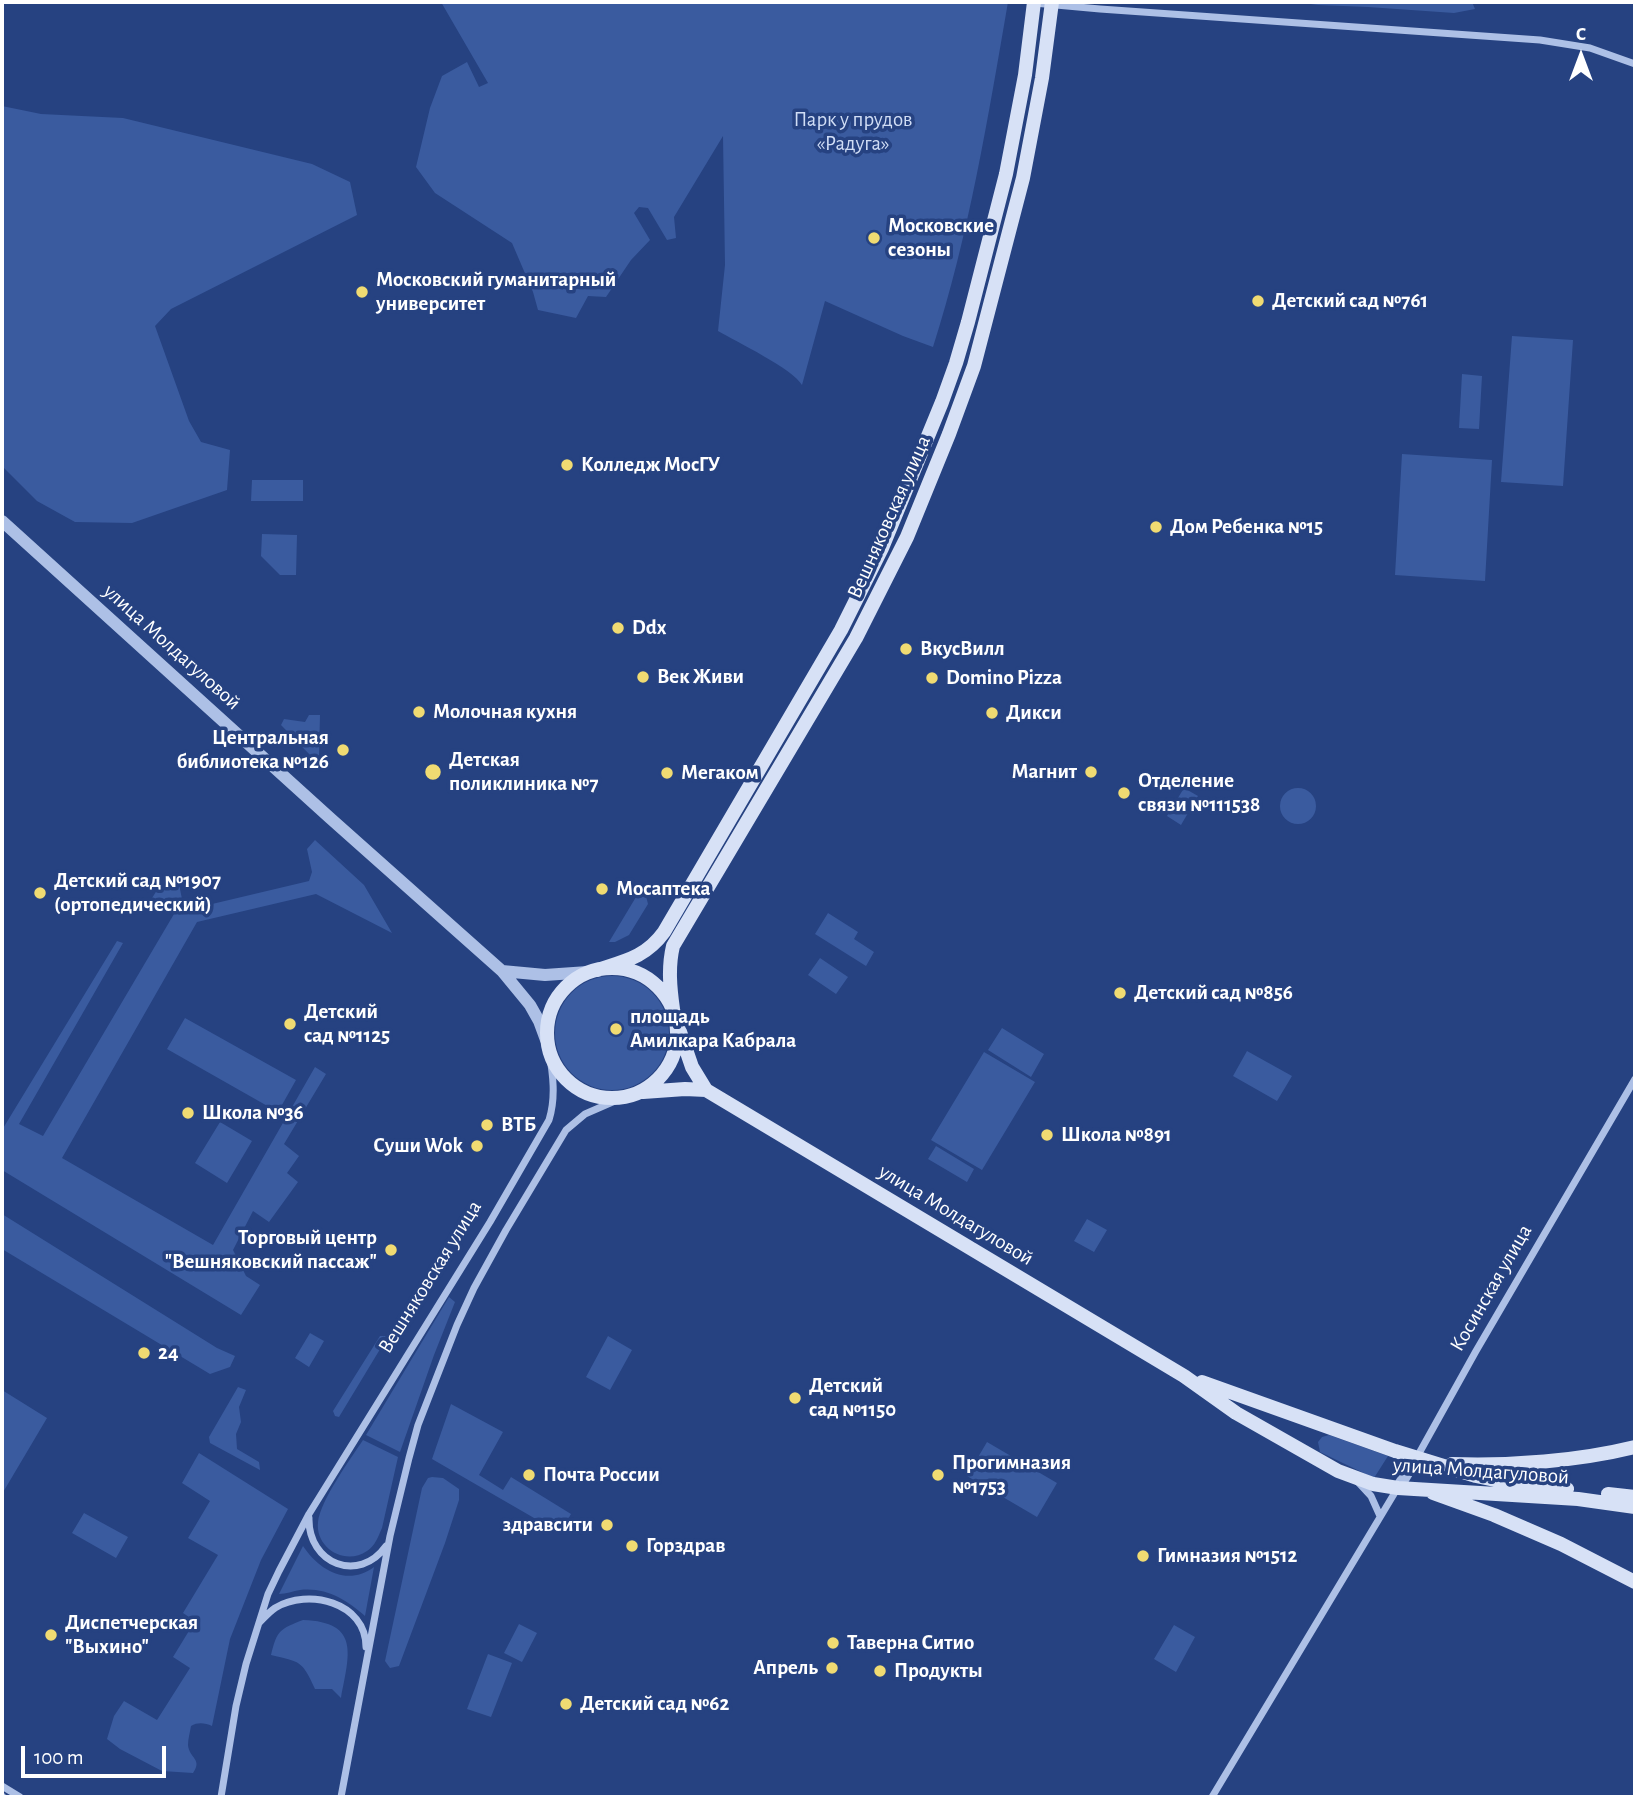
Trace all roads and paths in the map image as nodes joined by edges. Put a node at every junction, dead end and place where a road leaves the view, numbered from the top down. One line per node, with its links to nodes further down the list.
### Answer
1 (1034, 2): 2 (street); 3 (main road, Вешняковская улица)
2 (1052, 3): 4 (street); 5 (main road, Вешняковская улица)
3 (1026, 64): 5 (street); 7 (main road, Вешняковская улица)
4 (1635, 64)
5 (1044, 66): 8 (main road, Вешняковская улица)
6 (2, 521): 11 (street, улица Молдагуловой)
7 (858, 597): 8 (street); 9 (main road, Вешняковская улица)
8 (873, 606): 10 (main road, Вешняковская улица)
9 (818, 668): 10 (street); 12 (main road, Вешняковская улица)
10 (833, 677): 13 (main road, Вешняковская улица)
11 (502, 971): 12 (street); 14 (street, улица Молдагуловой)
12 (593, 971): 13 (main road); 14 (main road)
13 (675, 1016): 16 (main road); 17 (main road)
14 (548, 1046): 17 (main road); 29 (street, Вешняковская улица)
15 (1635, 1079): 22 (street, Косинская улица)
16 (706, 1090): 17 (main road); 18 (main road, улица Молдагуловой)
17 (631, 1095): 31 (street, Вешняковская улица)
18 (1184, 1376): 19 (main road, улица Молдагуловой); 20 (main road, улица Молдагуловой)
19 (1259, 1403): 20 (street); 22 (main road, улица Молдагуловой)
20 (1249, 1421): 24 (main road, улица Молдагуловой)
21 (1635, 1447): 23 (main road)
22 (1416, 1458): 23 (main road, улица Молдагуловой); 25 (street, Косинская улица)
23 (1435, 1463): 27 (main road, улица Молдагуловой)
24 (1353, 1477): 25 (main road, улица Молдагуловой); 30 (street)
25 (1398, 1488): 26 (main road, улица Молдагуловой); 30 (street, Косинская улица)
26 (1422, 1488): 28 (main road, улица Молдагуловой); 32 (main road)
27 (1635, 1497)
28 (1635, 1507)
29 (309, 1514): 31 (street, Вешняковская улица); 33 (street, Вешняковская улица)
30 (1380, 1516): 39 (street, Косинская улица)
31 (390, 1536): 34 (street, Вешняковская улица)
32 (1635, 1582)
33 (258, 1625): 34 (street, Вешняковская улица); 37 (street, Вешняковская улица)
34 (365, 1672): 38 (street, Вешняковская улица)
35 (2, 1786): 36 (street)
36 (20, 1797)
37 (221, 1797)
38 (341, 1797)
39 (1212, 1797)

